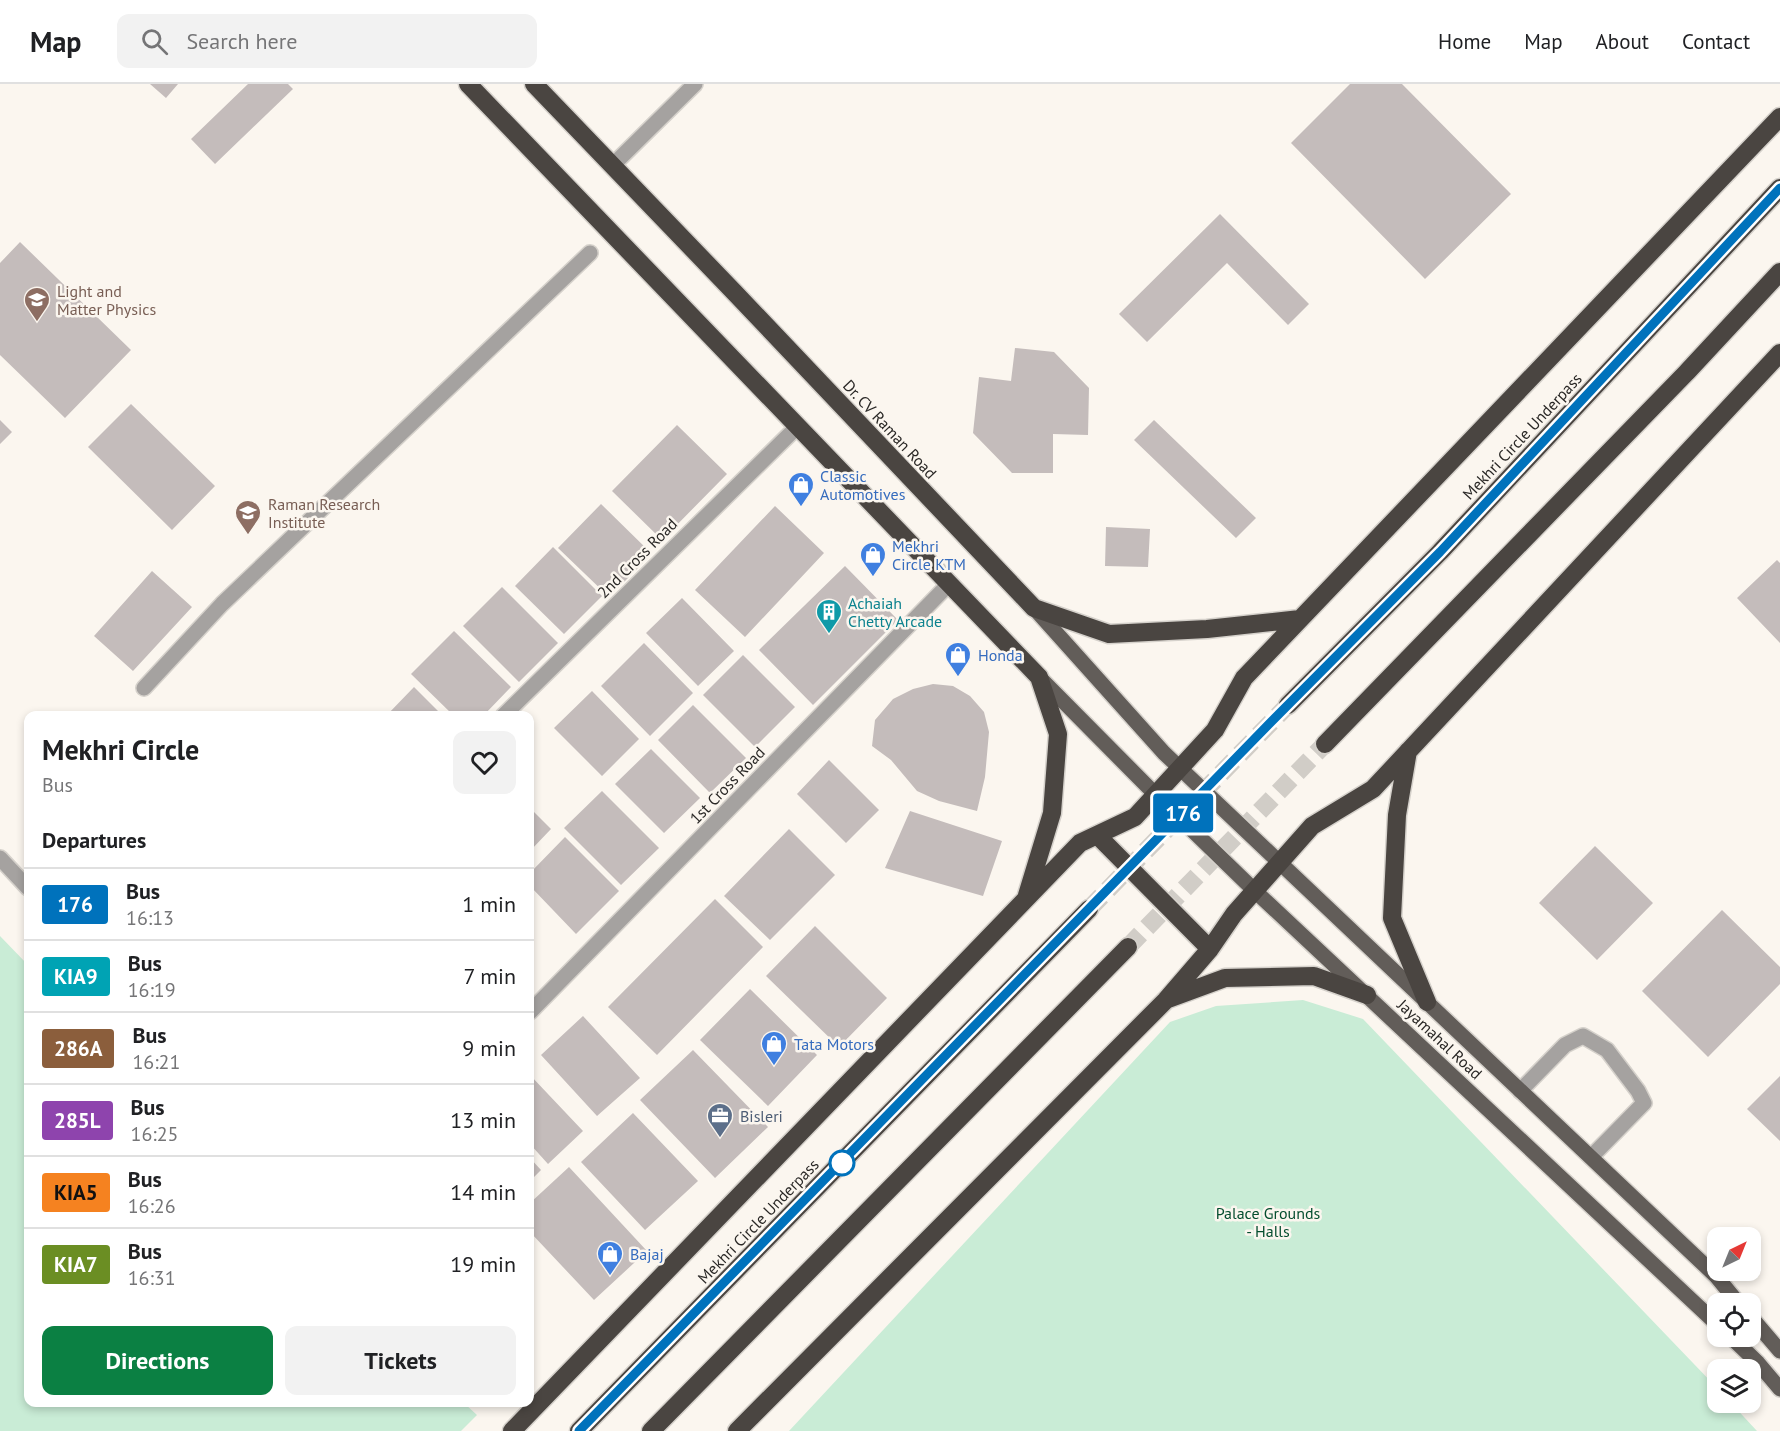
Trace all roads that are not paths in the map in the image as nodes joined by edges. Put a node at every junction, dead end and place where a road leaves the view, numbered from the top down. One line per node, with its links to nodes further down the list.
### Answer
1 (468, 84): 10 (highway)
2 (534, 84): 5 (highway, Dr. CV Raman Road)
3 (694, 84): 5 (street)
4 (1780, 117): 13 (highway)
5 (613, 165): 12 (highway, Dr. CV Raman Road)
6 (1780, 188): 16 (highway, Mekhri Circle Underpass)
7 (590, 253): 15 (street)
8 (1780, 272): 18 (highway)
9 (1780, 354): 19 (highway)
10 (797, 427): 11 (highway); 17 (street, 2nd Cross Road)
11 (950, 583): 14 (highway); 35 (street, 1st Cross Road)
12 (1034, 608): 13 (highway); 20 (main road, Dr. CV Raman Road)
13 (1300, 619): 20 (highway)
14 (1039, 677): 21 (main road, Jayamahal Road); 28 (highway)
15 (144, 688)
16 (1288, 705)
17 (508, 711)
18 (1324, 744)
19 (1408, 752): 25 (highway); 34 (highway)
20 (1180, 768): 21 (highway); 22 (main road, Dr. CV Raman Road)
21 (1156, 795): 23 (highway); 27 (main road, Jayamahal Road)
22 (1216, 802): 25 (main road, Jayamahal Road)
23 (1097, 835): 28 (highway); 31 (highway)
24 (0, 858): 26 (street)
25 (1280, 863): 27 (highway); 34 (main road, Jayamahal Road)
26 (24, 884)
27 (1255, 891): 31 (highway); 32 (main road, Jayamahal Road)
28 (1025, 900): 44 (highway)
29 (1089, 909): 47 (highway, Mekhri Circle Underpass)
30 (1128, 947): 48 (highway)
31 (1210, 949): 33 (highway)
32 (1367, 995): 33 (highway); 39 (main road, Jayamahal Road)
33 (1166, 1000): 49 (highway)
34 (1427, 1002): 36 (main road, Jayamahal Road)
35 (534, 1008)
36 (1520, 1091): 37 (main road, Jayamahal Road); 37 (street)
37 (1591, 1157): 38 (main road, Jayamahal Road)
38 (1730, 1293)
39 (1707, 1315)
40 (1761, 1329): 42 (main road)
41 (1741, 1347): 43 (main road)
42 (1780, 1351)
43 (1780, 1389)
44 (534, 1403)
45 (530, 1407): 46 (highway)
46 (512, 1431)
47 (579, 1431)
48 (651, 1431)
49 (737, 1431)

